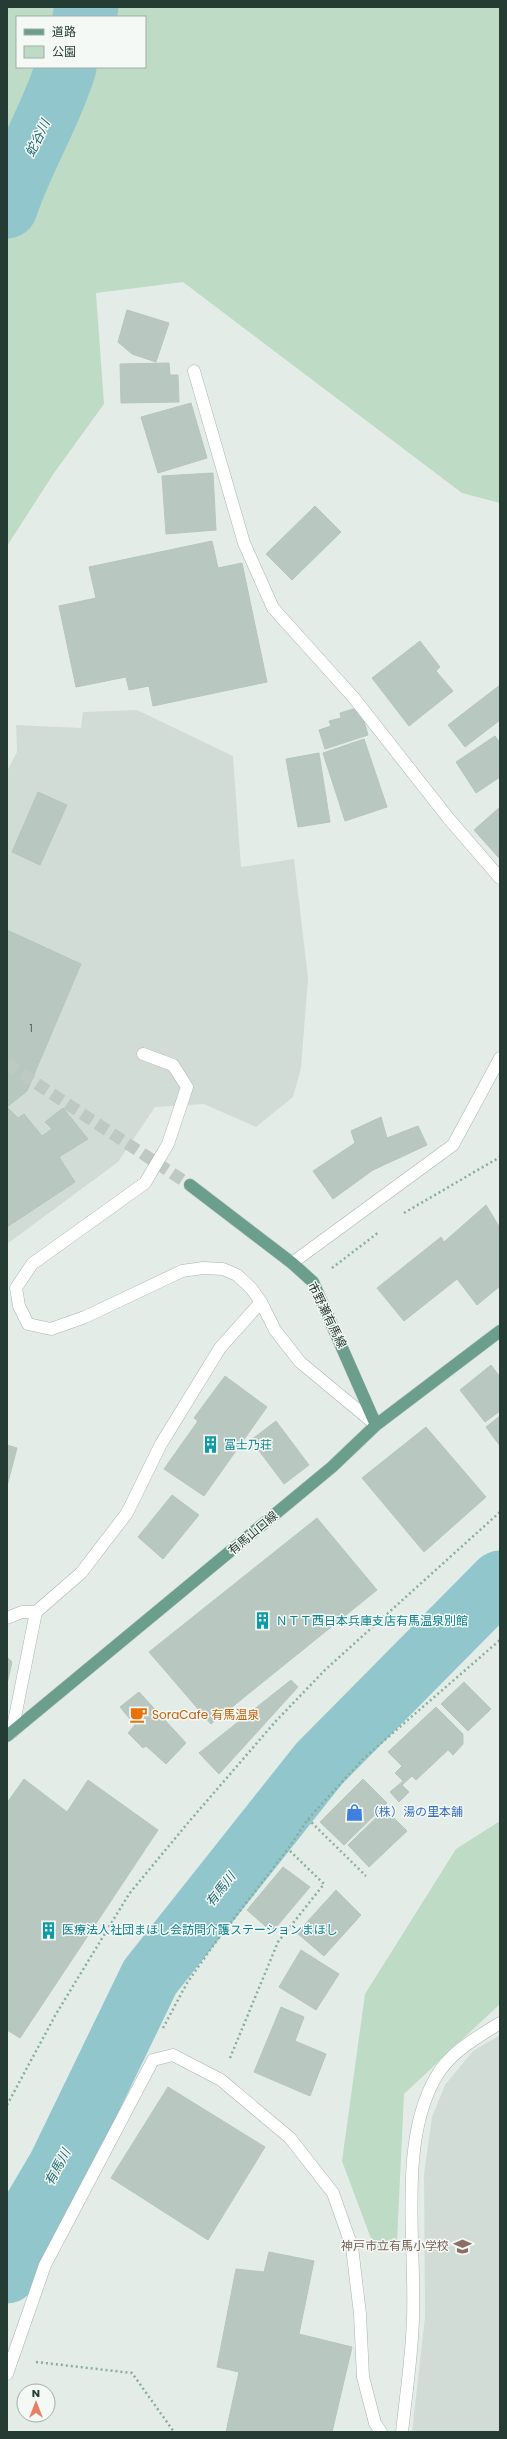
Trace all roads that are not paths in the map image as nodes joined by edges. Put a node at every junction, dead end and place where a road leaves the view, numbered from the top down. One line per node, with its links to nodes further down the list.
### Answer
1 (194, 371): 2 (street)
2 (500, 878)
3 (143, 1054): 7 (street)
4 (500, 1058): 6 (street)
5 (190, 1185): 6 (main road, 市野瀬有馬線)
6 (292, 1263): 9 (main road, 市野瀬有馬線)
7 (261, 1302): 9 (street); 10 (street)
8 (500, 1331): 9 (main road, 有馬山口線)
9 (376, 1425): 12 (main road, 有馬山口線)
10 (36, 1612): 11 (street); 12 (street)
11 (7, 1618)
12 (10, 1734)
13 (500, 2023): 17 (street)
14 (10, 2358): 15 (street); 16 (street)
15 (7, 2374)
16 (381, 2432)
17 (402, 2432)

